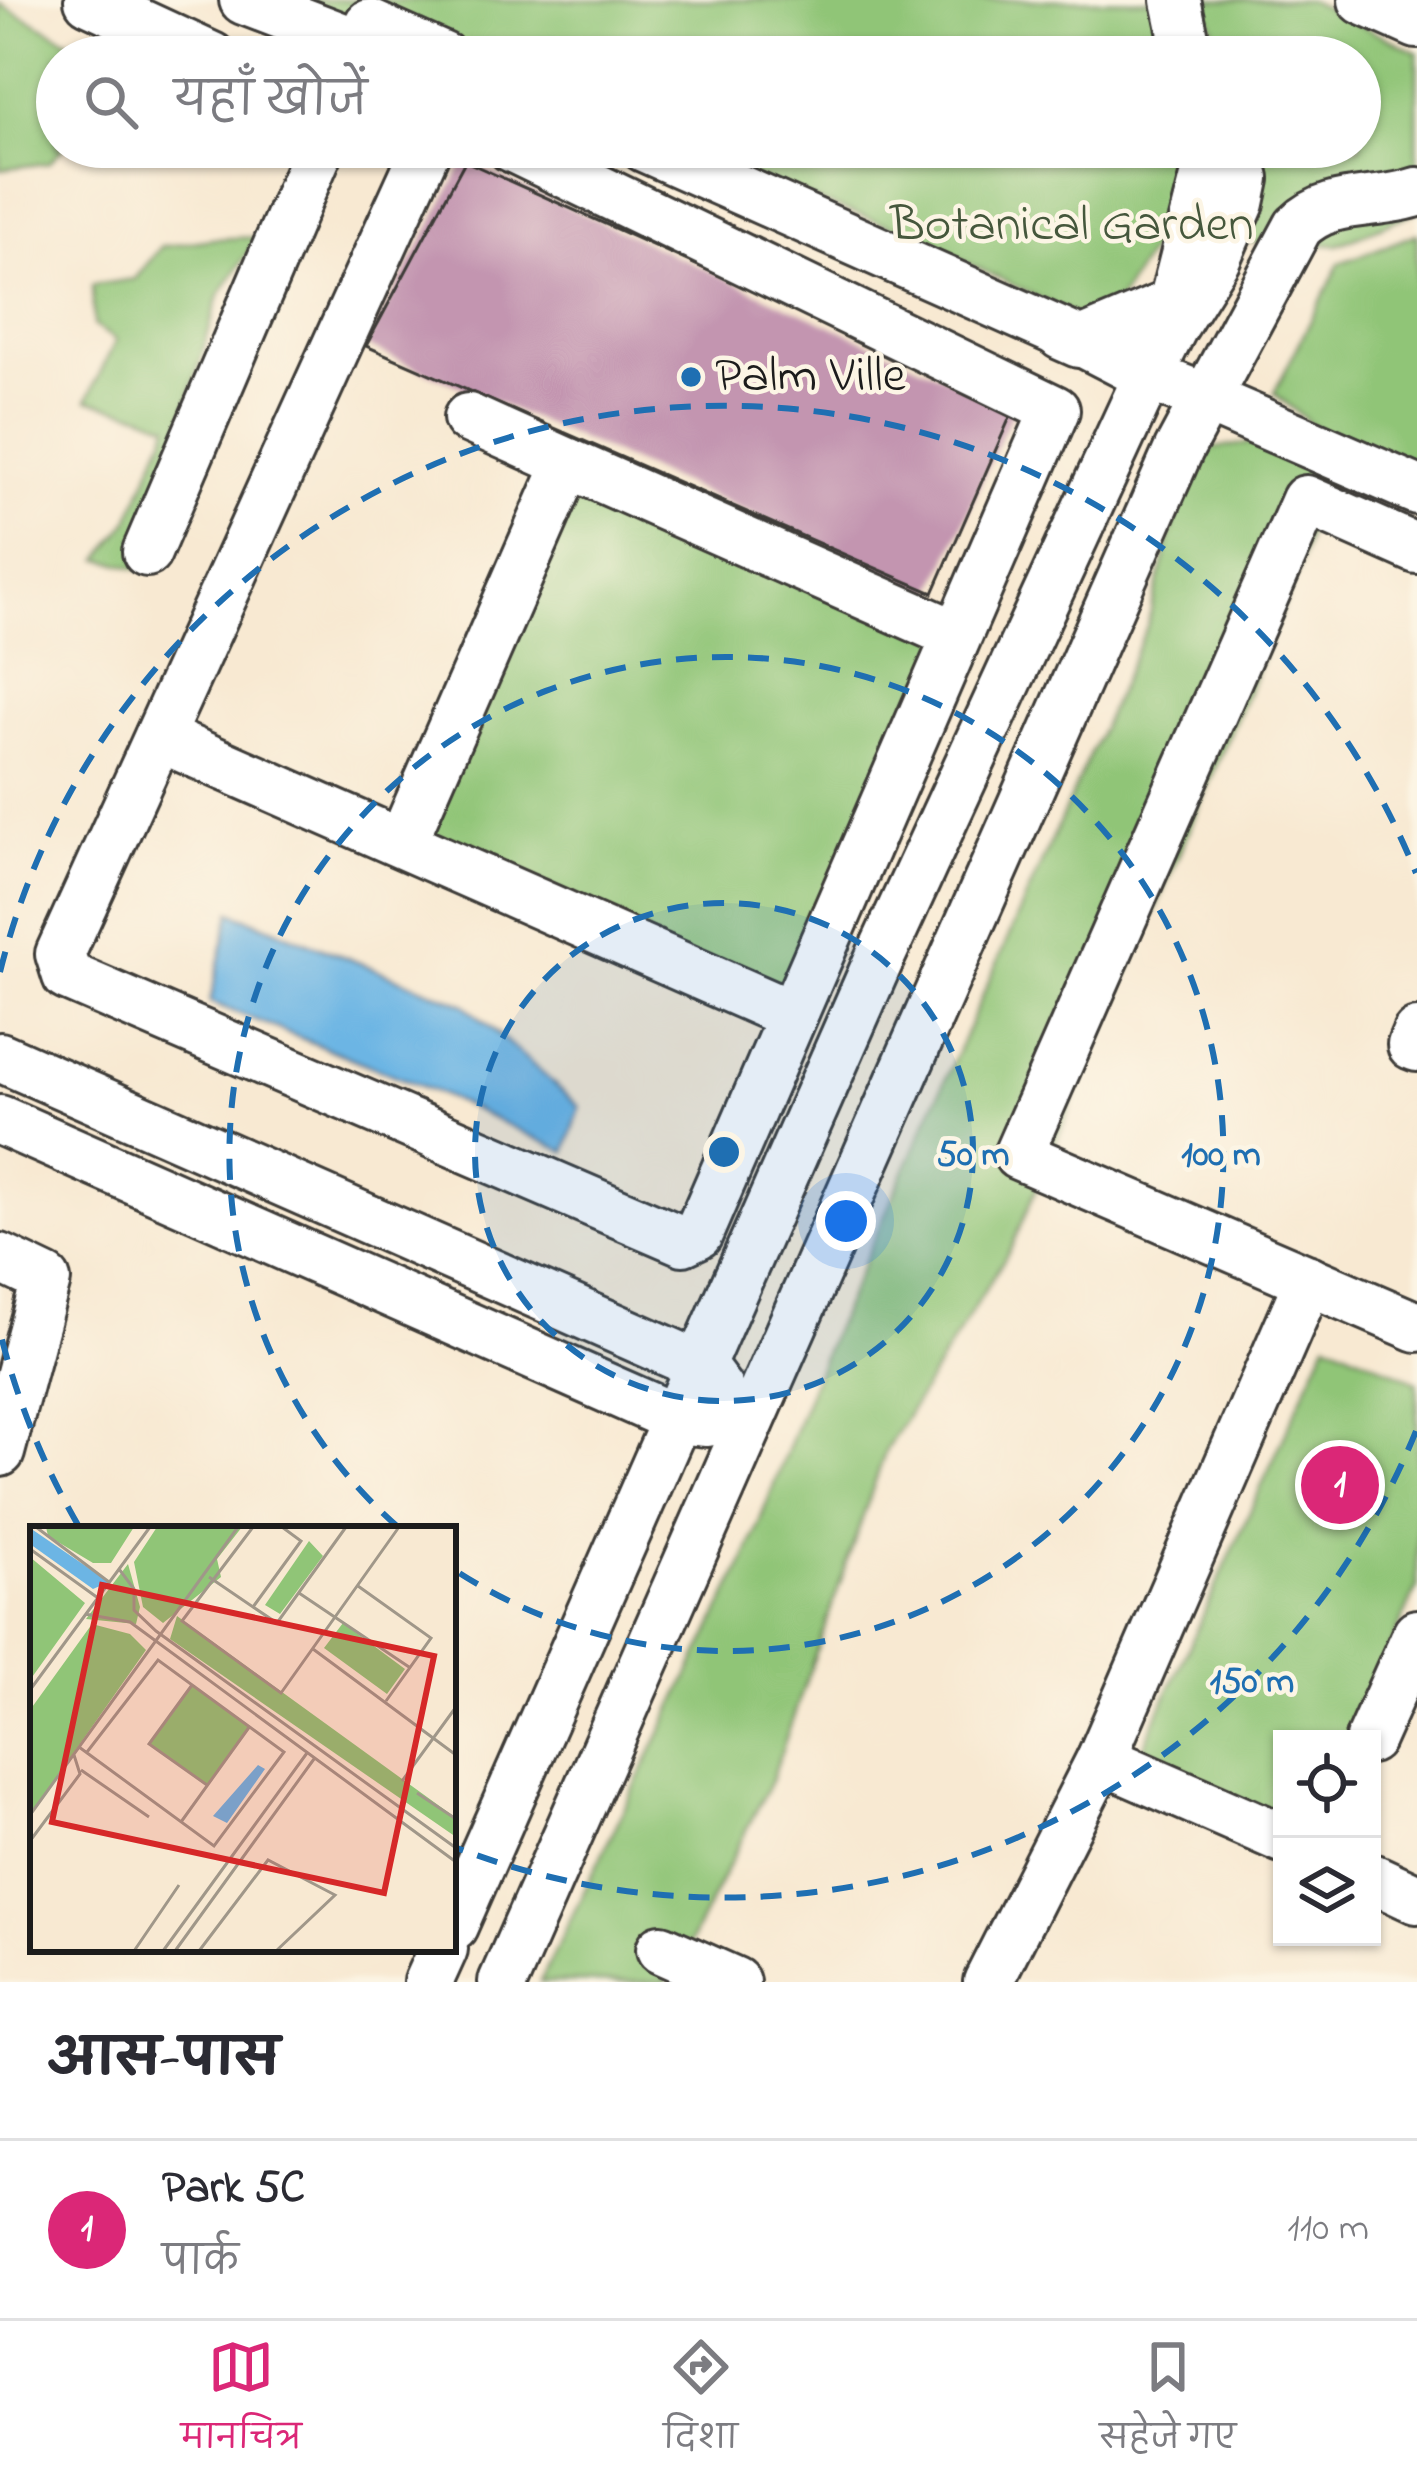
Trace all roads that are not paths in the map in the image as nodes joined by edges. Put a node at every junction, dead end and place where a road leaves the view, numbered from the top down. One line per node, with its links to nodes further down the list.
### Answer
1 (89, 0): 8 (street)
2 (244, 0): 9 (street)
3 (315, 0): 10 (street)
4 (1176, 0): 11 (street)
5 (1214, 0): 12 (street)
6 (1363, 0): 7 (street)
7 (1417, 24)
8 (167, 36)
9 (357, 36)
10 (381, 36)
11 (1184, 36)
12 (1211, 36)
13 (311, 168): 27 (street)
14 (417, 168): 29 (street)
15 (554, 168): 28 (street)
16 (685, 168): 18 (street)
17 (691, 168): 21 (street)
18 (1207, 168)
19 (1242, 168): 21 (street)
20 (1417, 192): 22 (street)
21 (1148, 376): 22 (street); 39 (street)
22 (1205, 398): 25 (street); 41 (street)
23 (468, 418): 24 (street)
24 (568, 463): 28 (street); 30 (street)
25 (1417, 490)
26 (1417, 549): 37 (street)
27 (147, 552)
28 (956, 635): 31 (street)
29 (159, 737): 30 (street); 31 (street)
30 (402, 843): 31 (street)
31 (790, 1016)
32 (1417, 1033): 33 (street)
33 (1417, 1046)
34 (0, 1057): 39 (street)
35 (0, 1120): 40 (street)
36 (0, 1258): 42 (street)
37 (1309, 1280): 38 (street); 45 (street)
38 (1417, 1327)
39 (700, 1366): 40 (street); 41 (street)
40 (677, 1419): 41 (street); 49 (street)
41 (747, 1428): 53 (street)
42 (0, 1452)
43 (1417, 1634): 44 (street)
44 (1374, 1730)
45 (1101, 1760): 46 (street); 55 (street)
46 (1273, 1834)
47 (1381, 1883): 48 (street)
48 (1417, 1899)
49 (456, 1919)
50 (661, 1949): 54 (street)
51 (442, 1952): 52 (street)
52 (428, 1982)
53 (502, 1982)
54 (734, 1982)
55 (988, 1982)

